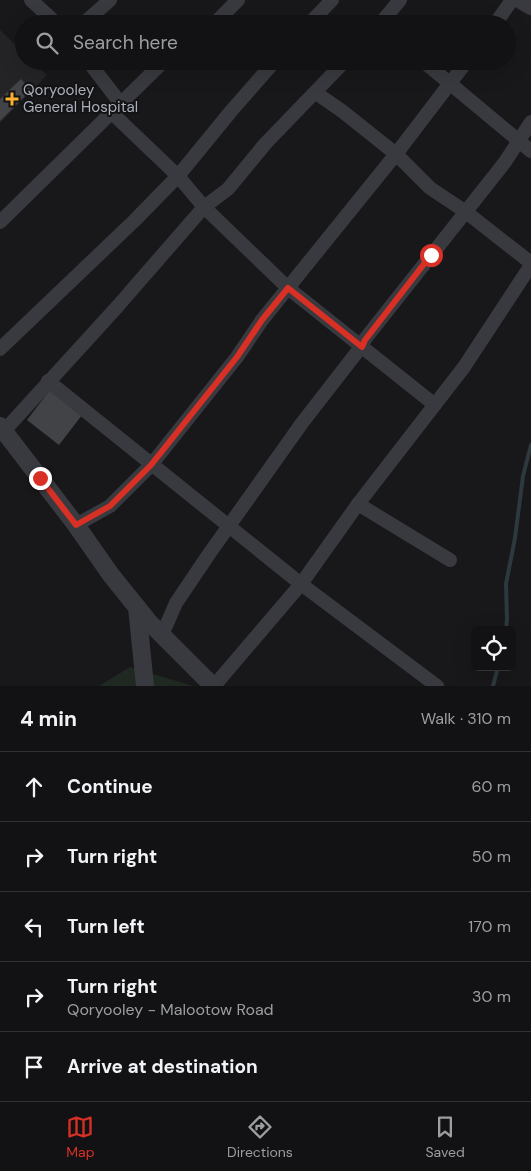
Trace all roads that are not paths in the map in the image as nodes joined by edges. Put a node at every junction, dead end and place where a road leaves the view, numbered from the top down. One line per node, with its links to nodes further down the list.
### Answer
1 (32, 0): 9 (street)
2 (110, 0): 10 (street)
3 (238, 0): 11 (street)
4 (332, 0): 12 (street)
5 (400, 0): 13 (street)
6 (512, 0): 14 (street)
7 (521, 0): 8 (street)
8 (531, 6)
9 (47, 15)
10 (93, 15)
11 (223, 15)
12 (318, 15)
13 (388, 15)
14 (501, 15)
15 (93, 70): 23 (street)
16 (155, 70): 23 (street)
17 (267, 70): 28 (street)
18 (337, 70): 22 (street)
19 (433, 70): 21 (street)
20 (460, 70): 21 (street)
21 (449, 84): 25 (street); 27 (street)
22 (316, 93): 27 (street); 29 (street)
23 (116, 109): 28 (street); 31 (street)
24 (531, 122): 25 (street)
25 (518, 141): 26 (street); 30 (street)
26 (531, 151)
27 (396, 154): 30 (street); 33 (street)
28 (178, 176): 29 (street); 35 (street)
29 (204, 207): 33 (street); 36 (street)
30 (466, 212): 32 (street); 34 (street)
31 (0, 222)
32 (531, 264): 37 (street)
33 (288, 288): 34 (street); 39 (street)
34 (362, 347): 37 (street); 42 (street)
35 (0, 349)
36 (48, 381): 38 (street); 39 (street)
37 (435, 405): 40 (street)
38 (2, 429): 41 (street)
39 (151, 465): 41 (street); 42 (street)
40 (358, 504): 43 (street); 44 (street)
41 (76, 525): 45 (street)
42 (228, 526): 44 (street); 46 (street)
43 (450, 560)
44 (301, 584): 48 (street); 49 (street)
45 (137, 606): 46 (street); 47 (street)
46 (162, 635): 48 (street)
47 (145, 686)
48 (214, 686)
49 (437, 686)

